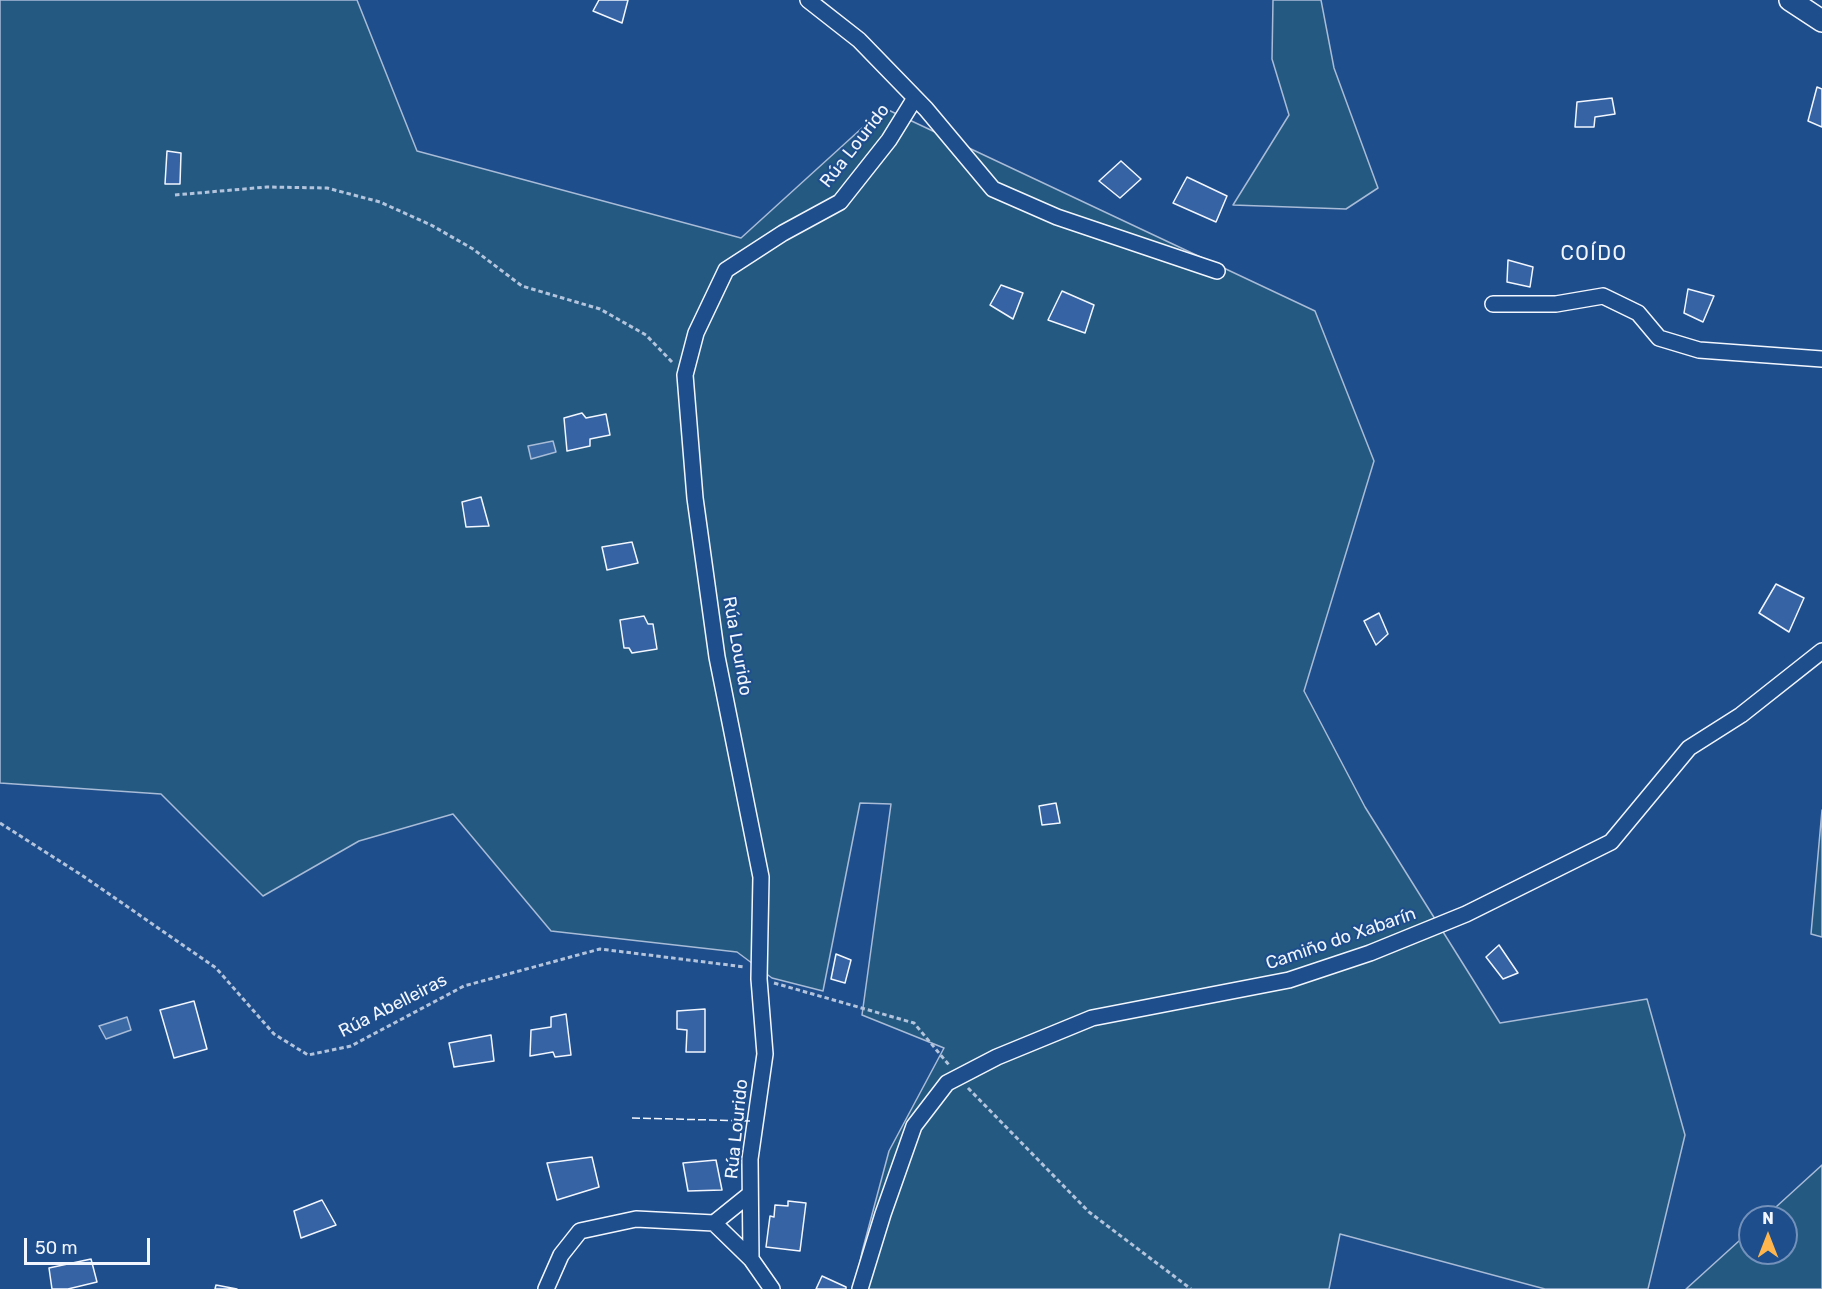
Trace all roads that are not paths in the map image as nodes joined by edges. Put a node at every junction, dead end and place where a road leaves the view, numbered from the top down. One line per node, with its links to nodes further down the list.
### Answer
1 (808, 0): 4 (street)
2 (1790, 0): 3 (street)
3 (1822, 21)
4 (915, 98): 5 (street); 9 (street, Rúa Lourido)
5 (1217, 271)
6 (1493, 304): 7 (street)
7 (1822, 359)
8 (1822, 651): 14 (street, Camiño do Xabarín)
9 (750, 1194): 10 (street); 11 (street, Rúa Lourido)
10 (714, 1223): 11 (street); 12 (street)
11 (751, 1258): 13 (street)
12 (546, 1289)
13 (772, 1289)
14 (860, 1289)

